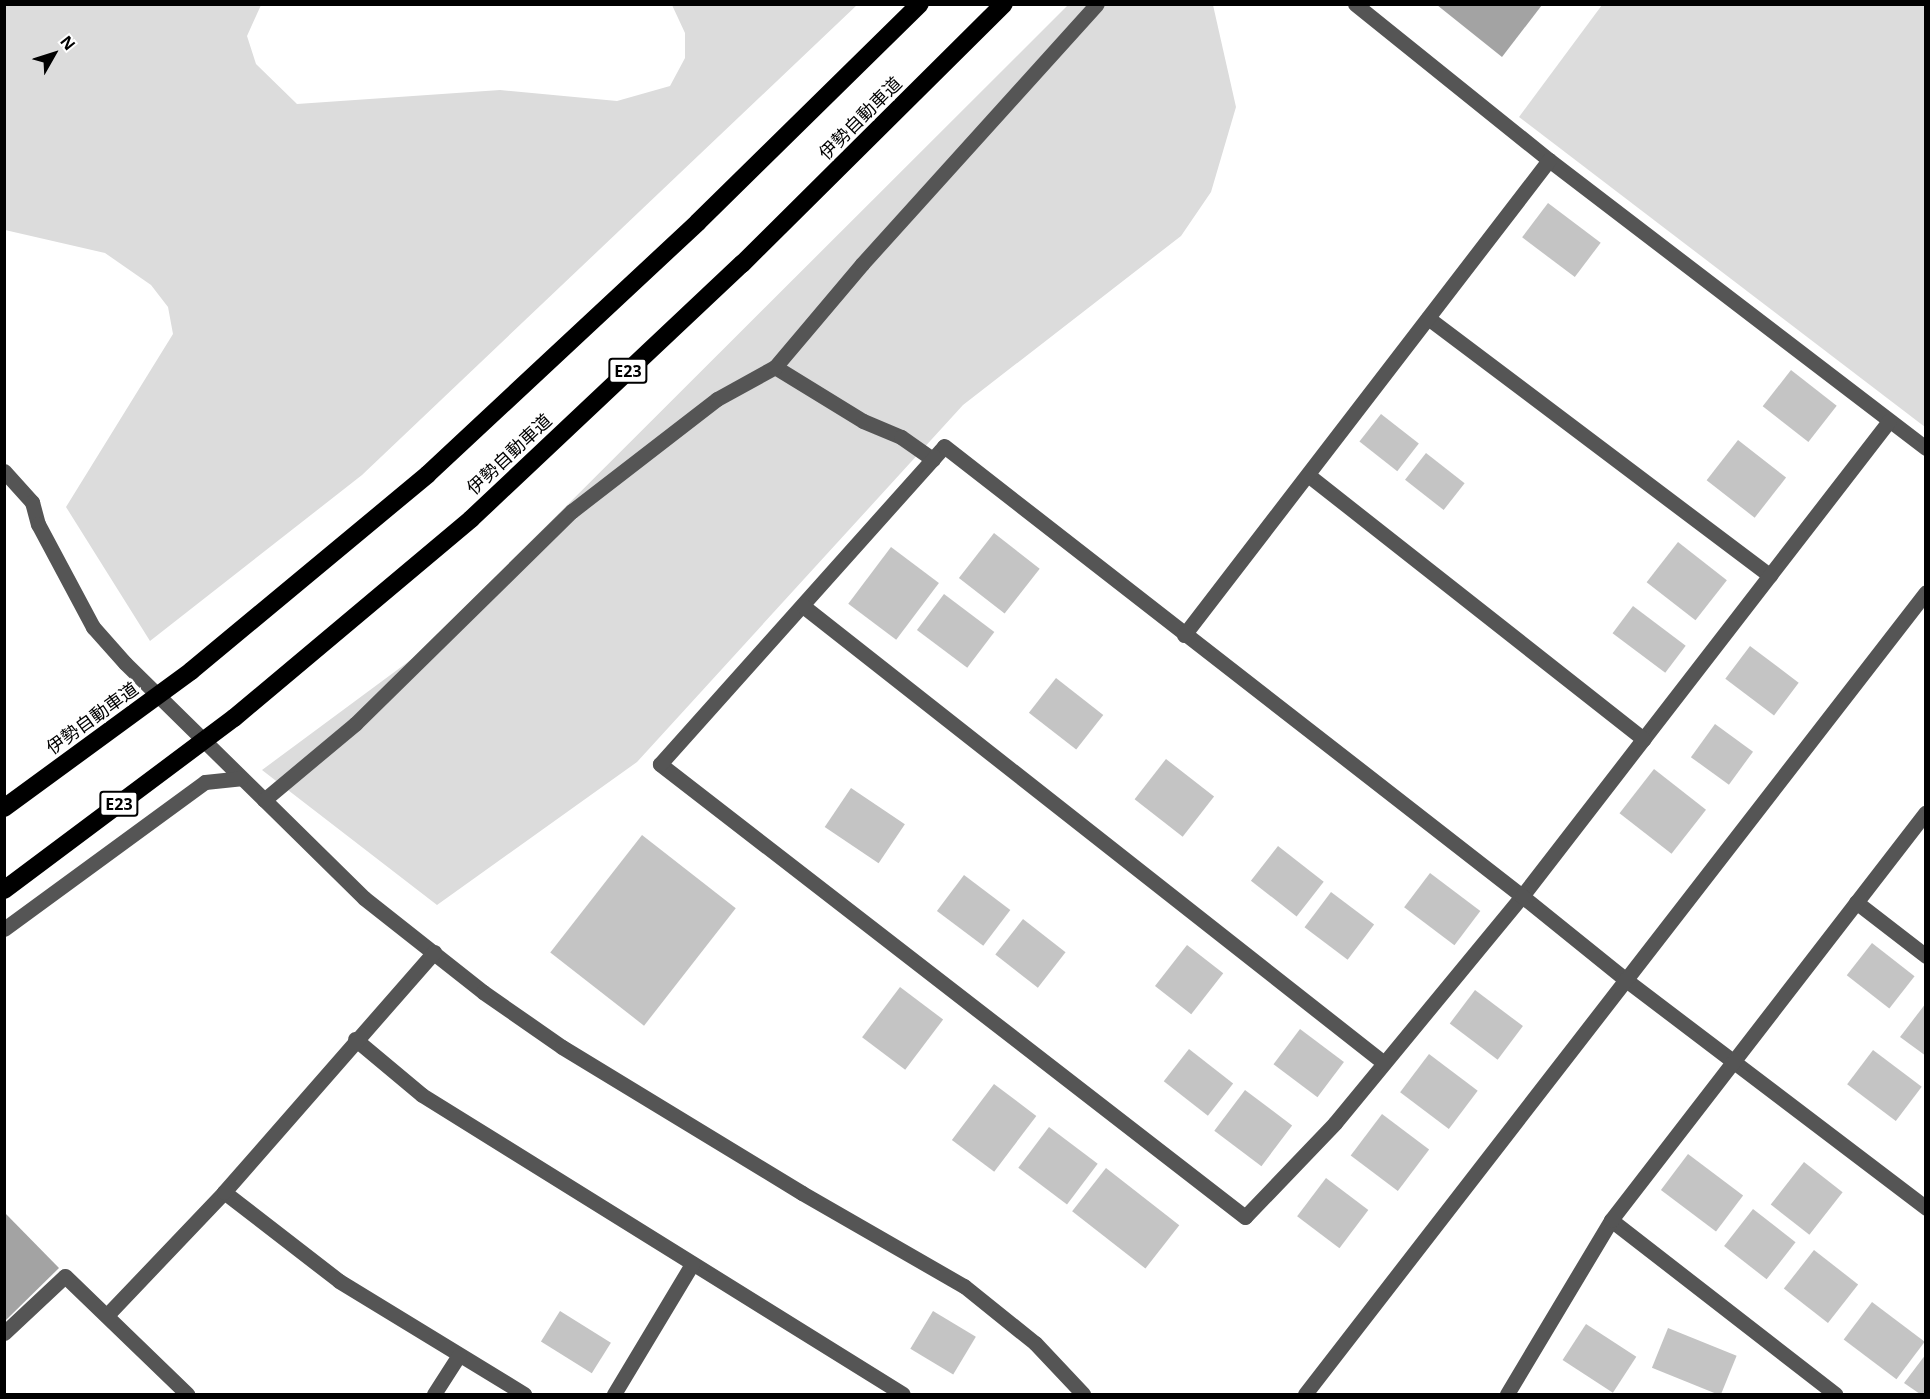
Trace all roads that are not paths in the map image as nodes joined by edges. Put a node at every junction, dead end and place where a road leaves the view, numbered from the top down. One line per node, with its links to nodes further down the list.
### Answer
1 (920, 4): 20 (highway, 伊勢自動車道)
2 (1004, 4): 22 (highway, 伊勢自動車道 / E23)
3 (1097, 4): 7 (street)
4 (1355, 4): 5 (street)
5 (1549, 160): 6 (street); 8 (street)
6 (1428, 318): 12 (street); 13 (street)
7 (775, 367): 10 (street); 19 (street)
8 (1889, 421): 9 (street); 13 (street)
9 (1926, 448)
10 (933, 459): 15 (street); 16 (street)
11 (4, 471): 18 (street)
12 (1308, 475): 16 (street); 17 (street)
13 (1770, 576): 17 (street)
14 (1926, 592): 28 (street)
15 (803, 606): 31 (street); 31 (street)
16 (1184, 635): 23 (street)
17 (1644, 739): 23 (street)
18 (241, 778): 19 (street); 25 (street)
19 (264, 800): 26 (street)
20 (4, 808)
21 (1926, 812): 24 (street)
22 (4, 890)
23 (1522, 896): 28 (street); 31 (street)
24 (1856, 902): 27 (street); 30 (street)
25 (4, 929)
26 (434, 952): 29 (street); 44 (street)
27 (1926, 956)
28 (1626, 980): 30 (street); 45 (street)
29 (355, 1039): 32 (street); 35 (street)
30 (1732, 1059): 33 (street); 34 (street)
31 (1384, 1063)
32 (224, 1192): 36 (street); 38 (street)
33 (1926, 1208)
34 (1611, 1220): 46 (street); 47 (street)
35 (692, 1264): 42 (street); 43 (street)
36 (108, 1314): 37 (street); 39 (street)
37 (4, 1333)
38 (459, 1355): 40 (street); 41 (street)
39 (187, 1395)
40 (435, 1395)
41 (524, 1395)
42 (614, 1395)
43 (903, 1395)
44 (1083, 1395)
45 (1305, 1395)
46 (1507, 1395)
47 (1834, 1395)

